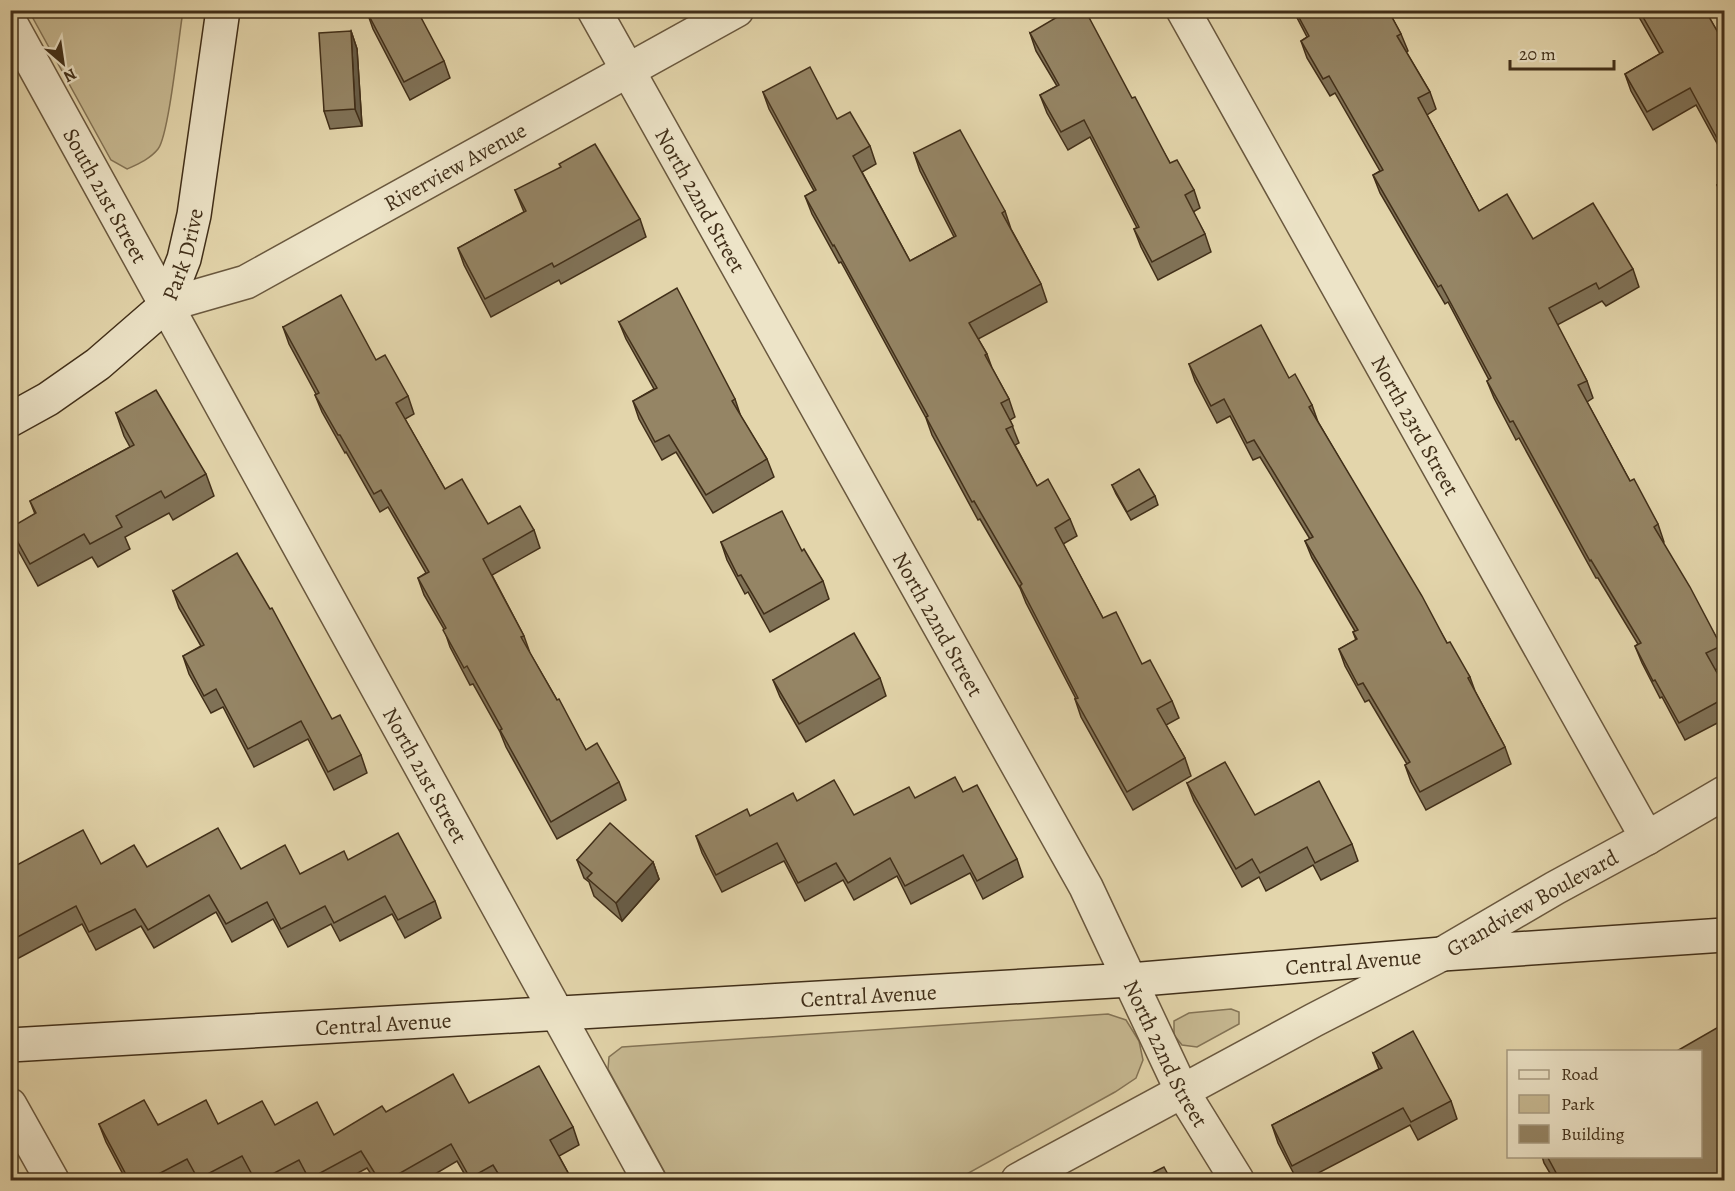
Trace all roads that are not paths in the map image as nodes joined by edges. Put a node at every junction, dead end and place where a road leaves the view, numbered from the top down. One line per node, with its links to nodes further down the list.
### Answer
1 (223, 10): 7 (street, Park Drive)
2 (594, 10): 6 (street, North 22nd Street)
3 (737, 10): 6 (street, Riverview Avenue)
4 (1183, 10): 11 (street, North 23rd Street)
5 (10, 22): 7 (street, South 21st Street)
6 (628, 71): 7 (street, Riverview Avenue); 14 (street, North 22nd Street)
7 (166, 304): 8 (street, South 21st Street); 9 (street, Park Drive)
8 (202, 367): 15 (street, North 21st Street)
9 (10, 420)
10 (1725, 793): 11 (street, Grandview Boulevard)
11 (1647, 838): 13 (street, Grandview Boulevard)
12 (1725, 935): 13 (street, Central Avenue)
13 (1442, 954): 14 (street, Central Avenue); 17 (street, Grandview Boulevard)
14 (1130, 980): 15 (street, Central Avenue); 17 (street, North 22nd Street)
15 (556, 1013): 16 (street, Central Avenue); 20 (street, North 21st Street)
16 (10, 1046)
17 (1182, 1091): 21 (street, Grandview Boulevard); 22 (street, North 22nd Street)
18 (10, 1105): 19 (street)
19 (52, 1180)
20 (649, 1180)
21 (1018, 1180)
22 (1237, 1180)

